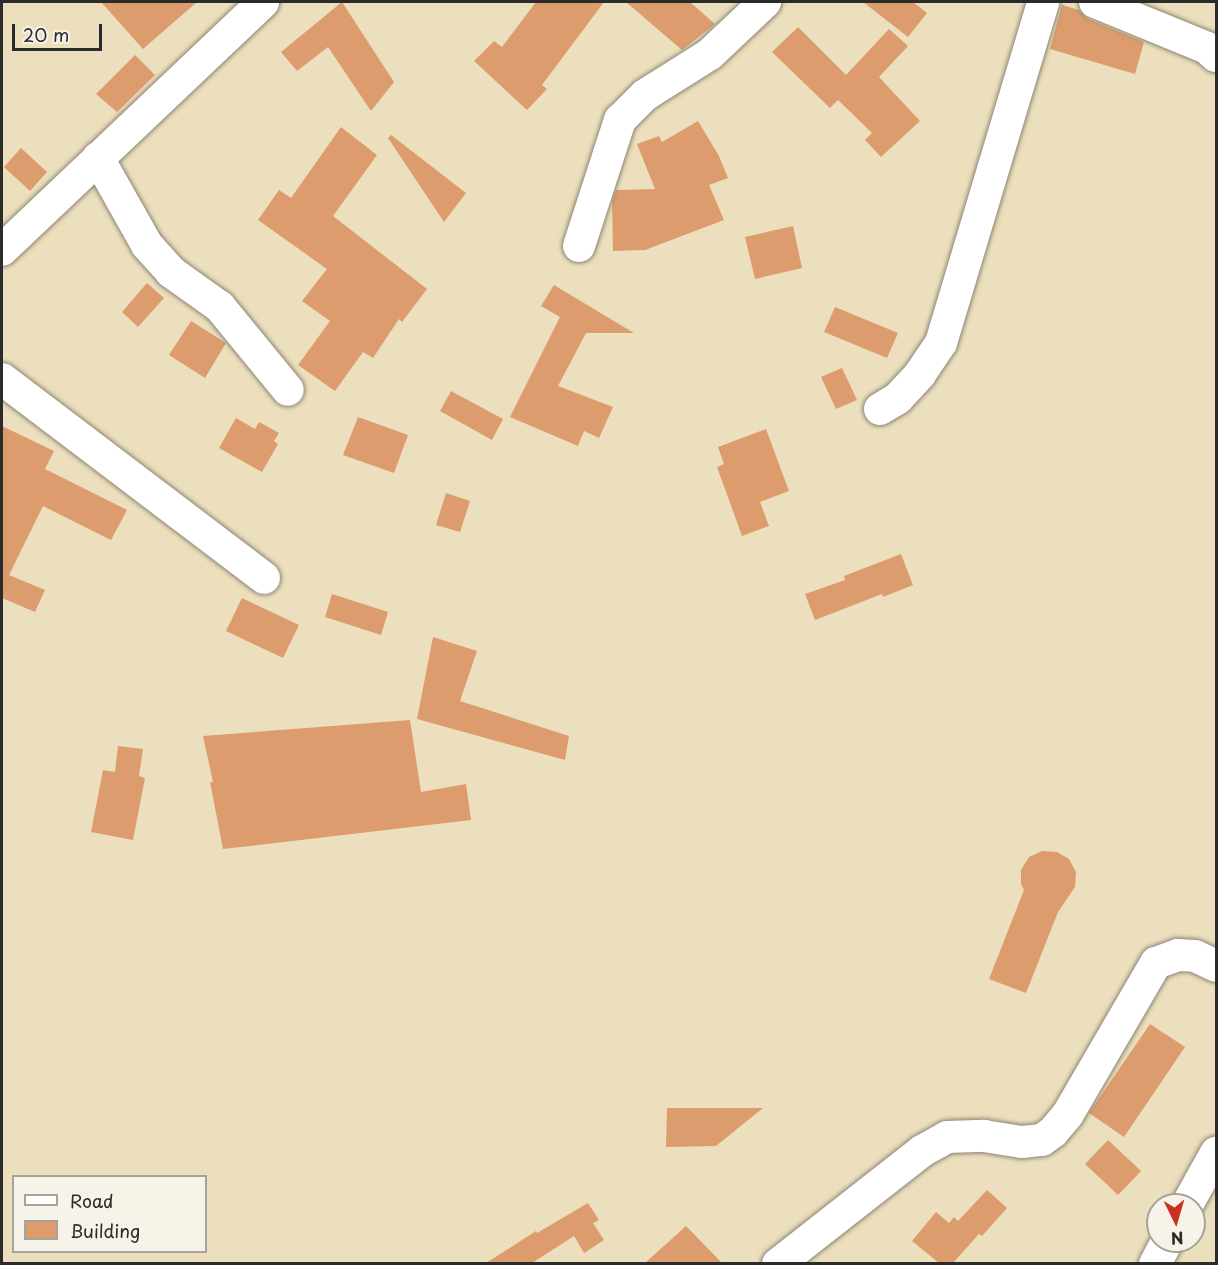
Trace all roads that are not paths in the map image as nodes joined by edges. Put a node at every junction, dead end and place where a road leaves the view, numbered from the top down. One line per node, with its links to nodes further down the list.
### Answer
1 (263, 2): 6 (street)
2 (765, 2): 7 (street)
3 (1043, 2): 11 (street)
4 (1105, 3): 5 (street)
5 (1216, 56)
6 (98, 158): 8 (street); 10 (street)
7 (579, 246)
8 (2, 250)
9 (2, 380): 12 (street)
10 (288, 390)
11 (879, 409)
12 (264, 578)
13 (1216, 966): 16 (street)
14 (1216, 1153): 15 (street)
15 (1194, 1193)
16 (778, 1263)

